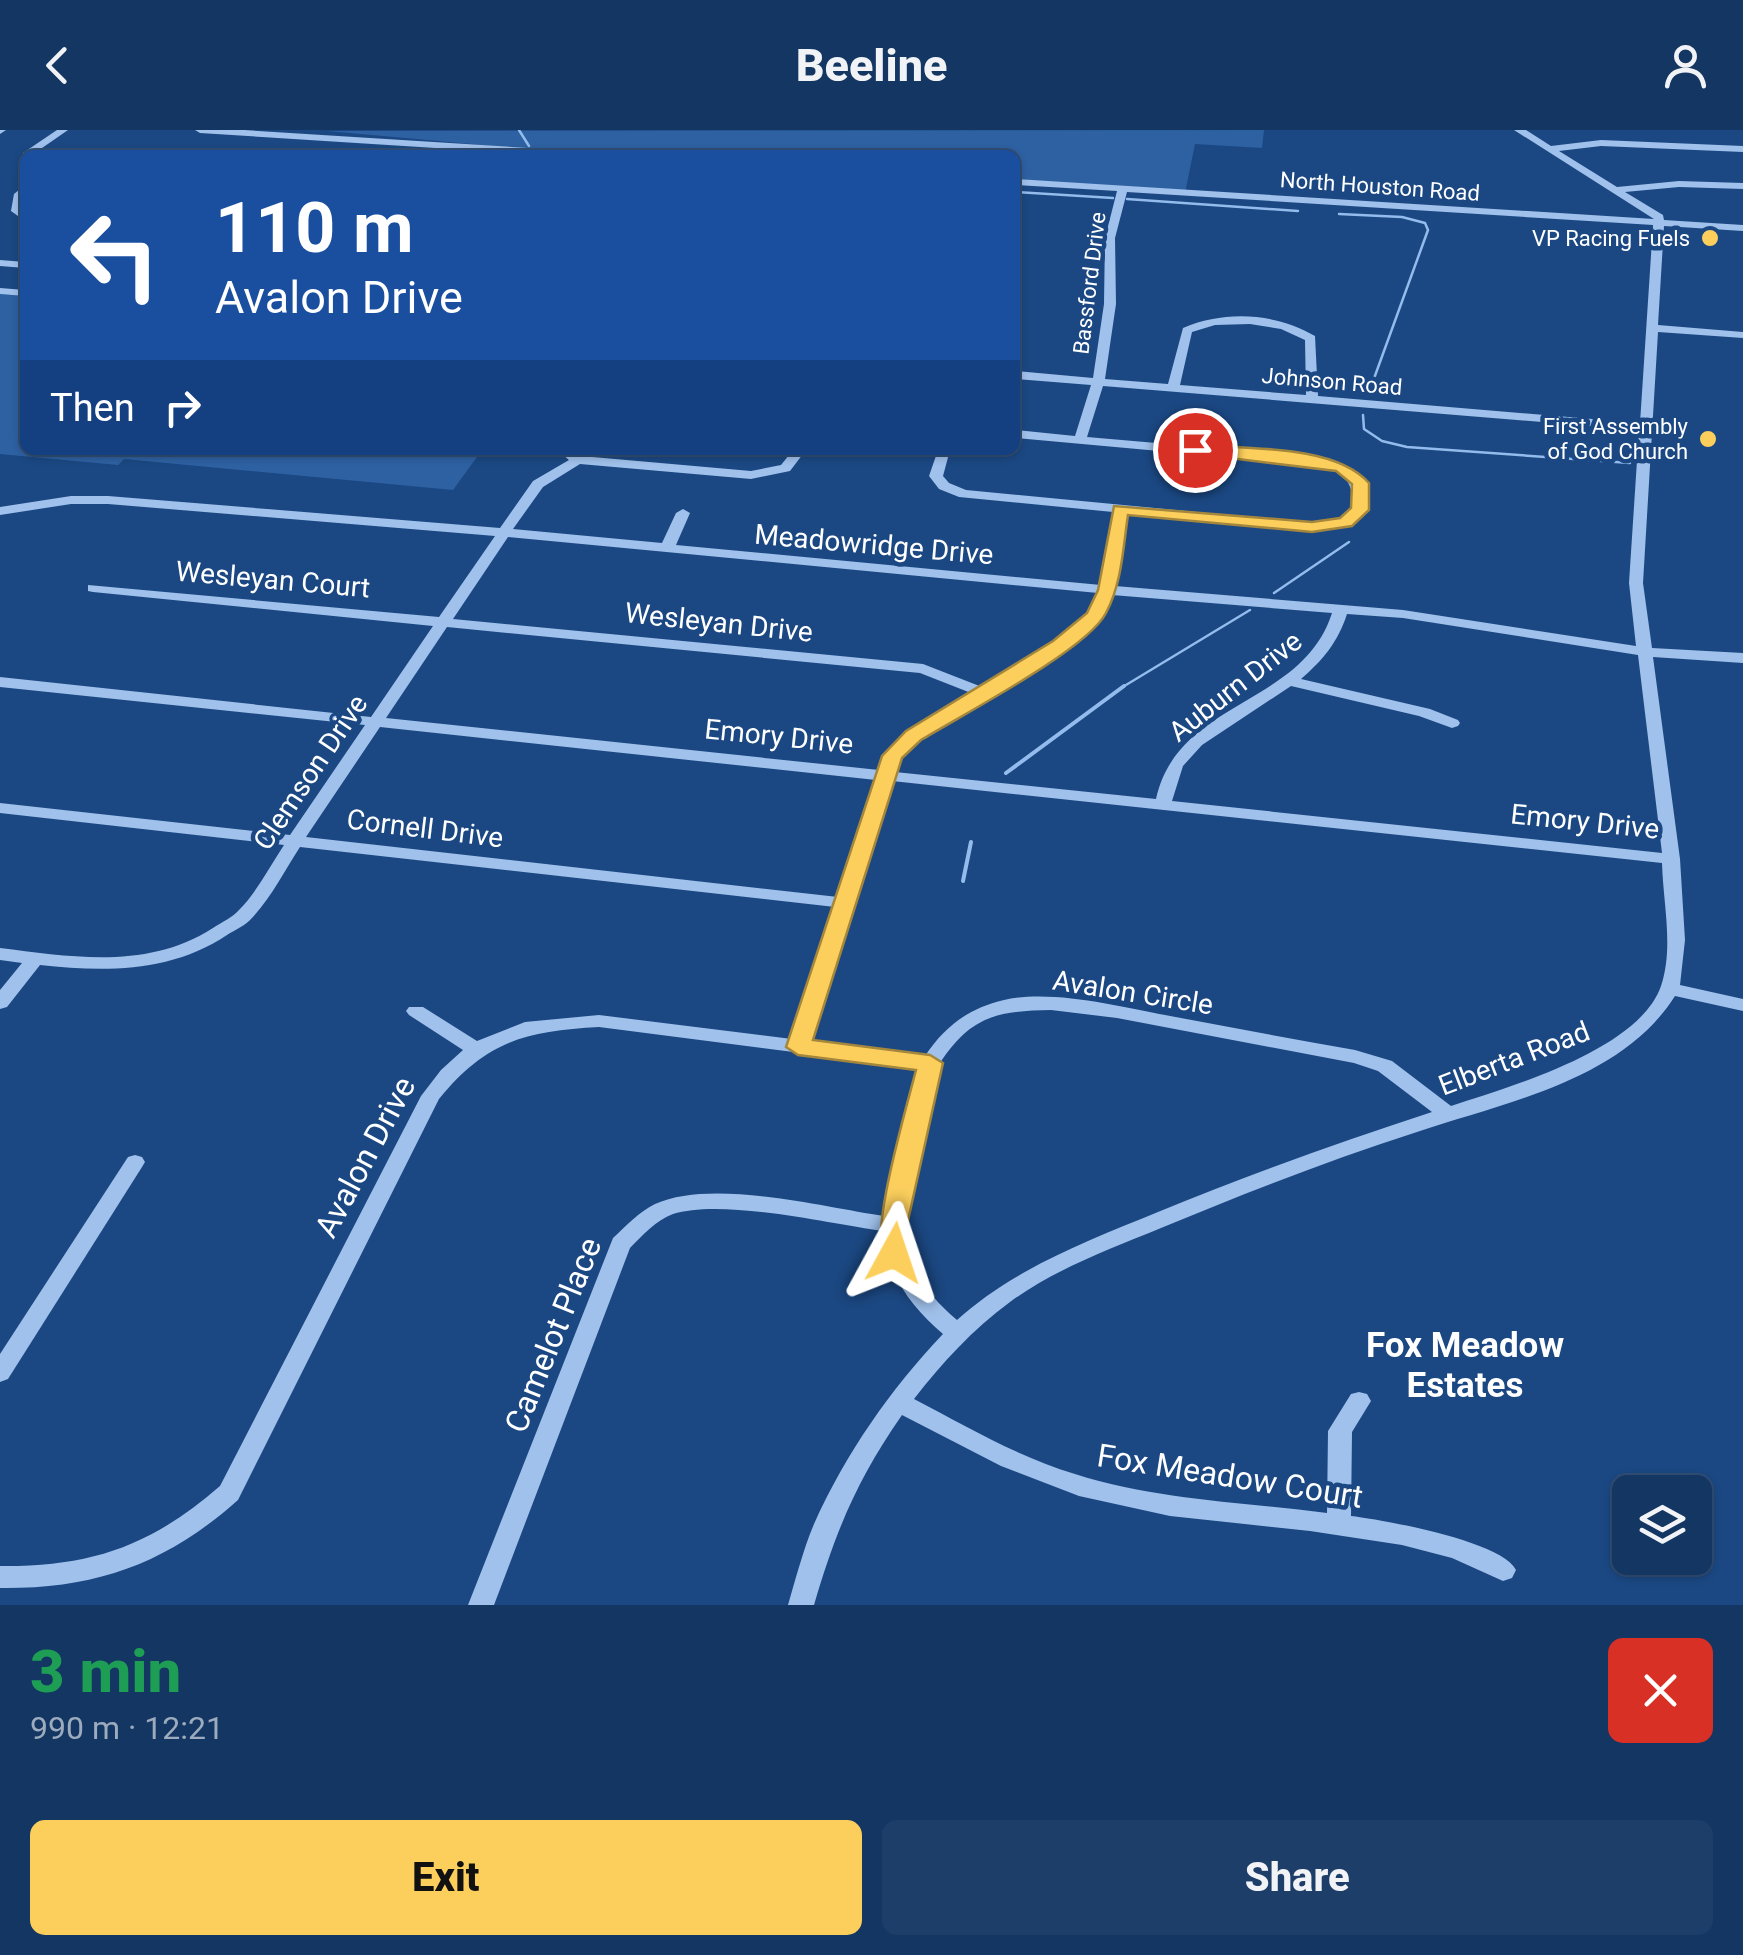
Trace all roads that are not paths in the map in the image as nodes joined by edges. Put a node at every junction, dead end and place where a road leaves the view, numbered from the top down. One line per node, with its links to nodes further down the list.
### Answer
1 (63, 130): 9 (street)
2 (200, 130): 5 (street)
3 (1519, 130): 7 (street)
4 (1668, 130): 6 (street)
5 (255, 132): 10 (street)
6 (1675, 145): 7 (street); 8 (street)
7 (1550, 149): 14 (street)
8 (1743, 149)
9 (35, 150)
10 (519, 150)
11 (1020, 182): 13 (street, North Houston Road)
12 (1743, 186): 14 (street)
13 (1122, 189): 17 (street, North Houston Road); 22 (street, Bassford Drive)
14 (1620, 189): 17 (street)
15 (20, 215): 16 (street)
16 (0, 216)
17 (1660, 223): 18 (street, North Houston Road); 19 (street, Elberta Road)
18 (1743, 228)
19 (1653, 328): 20 (street); 25 (street, Elberta Road)
20 (1743, 335)
21 (1020, 375): 22 (street, Johnson Road)
22 (1098, 382): 23 (street, Johnson Road); 27 (street, Bassford Drive)
23 (1173, 388): 24 (street, Johnson Road); 24 (street)
24 (1312, 400): 25 (street, Johnson Road)
25 (1646, 427): 42 (street, Elberta Road)
26 (1020, 434): 27 (street)
27 (1080, 440): 33 (street)
28 (570, 455): 29 (street); 36 (street, Clemson Drive)
29 (796, 455)
30 (942, 455): 31 (street)
31 (944, 486): 32 (street); 33 (street)
32 (924, 492)
33 (1120, 509): 39 (street)
34 (0, 511): 36 (street, Meadowridge Drive)
35 (683, 513): 37 (street)
36 (504, 534): 37 (street, Meadowridge Drive); 41 (street, Clemson Drive)
37 (667, 550): 39 (street, Meadowridge Drive)
38 (94, 588): 41 (street, Wesleyan Court)
39 (1107, 590): 40 (street, Meadowridge Drive); 46 (street)
40 (1341, 609): 42 (street, Meadowridge Drive); 44 (street, Auburn Drive)
41 (448, 620): 46 (street, Wesleyan Drive); 47 (street, Clemson Drive)
42 (1646, 652): 43 (street, Meadowridge Drive); 53 (street, Elberta Road)
43 (1743, 658)
44 (1288, 681): 48 (street); 50 (street, Auburn Drive)
45 (0, 682): 47 (street, Emory Drive)
46 (981, 692): 49 (street)
47 (376, 722): 49 (street, Emory Drive); 52 (street, Clemson Drive)
48 (1452, 724)
49 (886, 775): 50 (street, Emory Drive); 54 (street)
50 (1163, 805): 53 (street, Emory Drive)
51 (0, 808): 52 (street, Cornell Drive)
52 (298, 841): 54 (street, Cornell Drive); 56 (street, Clemson Drive)
53 (1671, 859): 57 (street, Elberta Road)
54 (844, 903): 61 (street)
55 (0, 954): 56 (street, Clemson Drive)
56 (35, 958): 58 (street)
57 (1669, 989): 59 (street); 64 (street, Elberta Road)
58 (0, 1003)
59 (1743, 1005)
60 (416, 1011): 62 (street)
61 (798, 1047): 62 (street, Avalon Drive); 63 (street, Avalon Drive)
62 (474, 1048): 73 (street, Avalon Drive)
63 (930, 1063): 64 (street, Avalon Circle); 66 (street, Avalon Circle)
64 (1448, 1114): 67 (street, Elberta Road)
65 (135, 1162): 68 (street)
66 (894, 1225): 67 (street, Avalon Circle); 74 (street, Camelot Place)
67 (957, 1333): 70 (street, Elberta Road)
68 (0, 1373)
69 (1359, 1401): 71 (street)
70 (900, 1402): 71 (street, Fox Meadow Court); 75 (street, Elberta Road)
71 (1340, 1526): 72 (street, Fox Meadow Court)
72 (1503, 1570)
73 (0, 1576)
74 (481, 1605)
75 (801, 1605)

